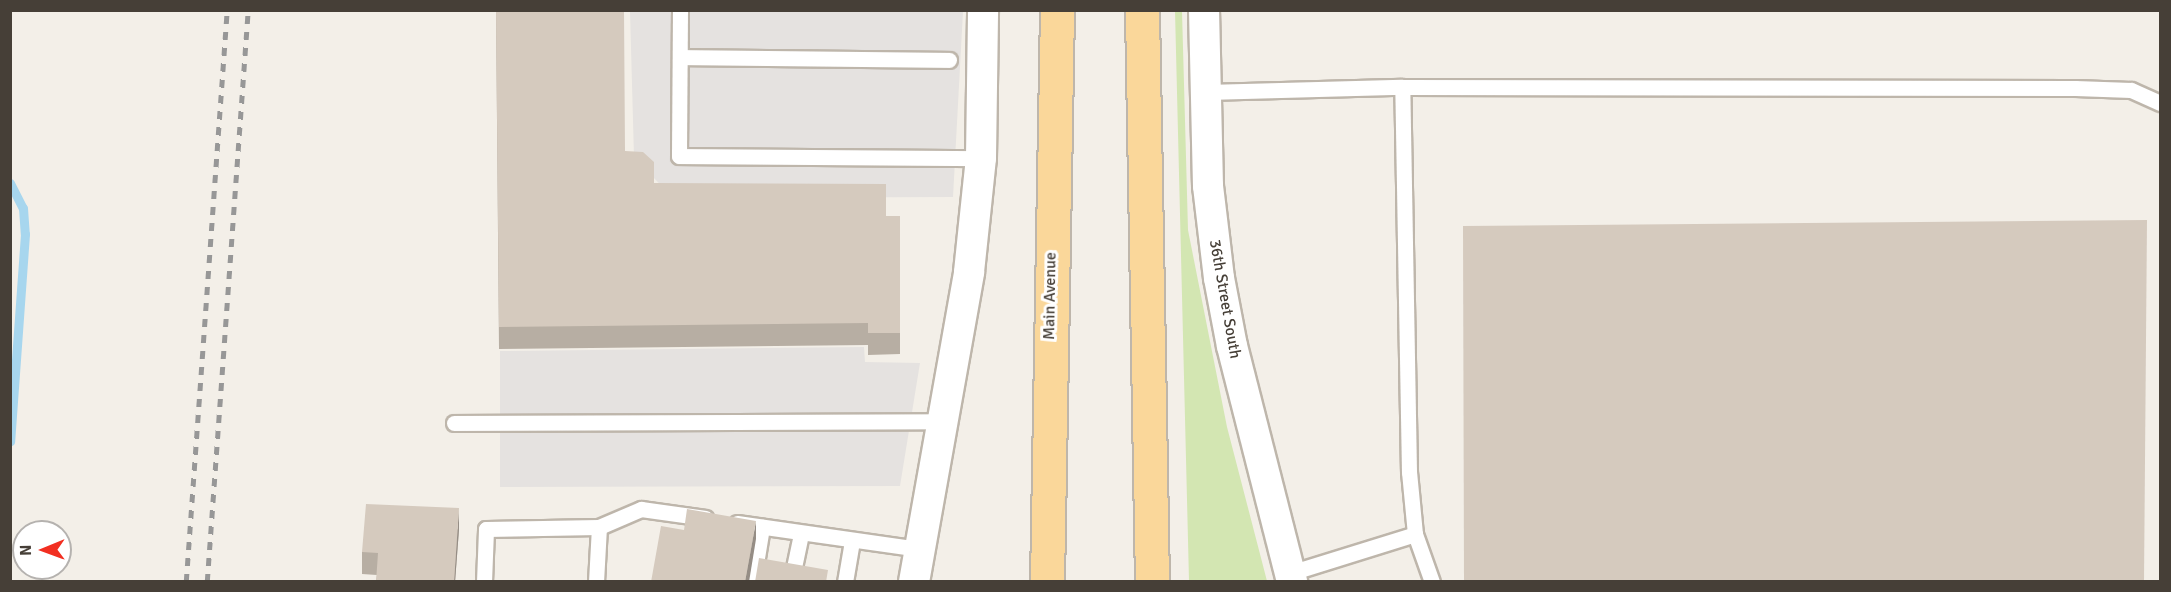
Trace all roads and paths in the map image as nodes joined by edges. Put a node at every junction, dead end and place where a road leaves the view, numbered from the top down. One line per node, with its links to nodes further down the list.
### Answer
1 (680, 10): 6 (lane)
2 (983, 10): 11 (street)
3 (1057, 10): 27 (main road, Main Avenue)
4 (1142, 10): 28 (main road)
5 (1204, 10): 9 (street, 36th Street South)
6 (680, 57): 7 (lane); 11 (lane)
7 (950, 60)
8 (1402, 87): 9 (lane); 10 (lane); 17 (lane)
9 (1206, 92): 21 (street, 36th Street South)
10 (2160, 104)
11 (981, 158): 12 (street)
12 (942, 421): 13 (lane); 19 (street)
13 (454, 423)
14 (599, 527): 15 (lane); 22 (lane); 23 (lane)
15 (762, 527): 16 (lane); 24 (lane)
16 (801, 534): 18 (lane); 20 (lane)
17 (1415, 534): 21 (lane); 29 (lane)
18 (852, 541): 19 (lane); 25 (lane)
19 (920, 549): 26 (street)
20 (792, 577)
21 (1291, 577)
22 (484, 582)
23 (596, 582)
24 (753, 582)
25 (844, 582)
26 (915, 582)
27 (1047, 582)
28 (1152, 582)
29 (1432, 582)

